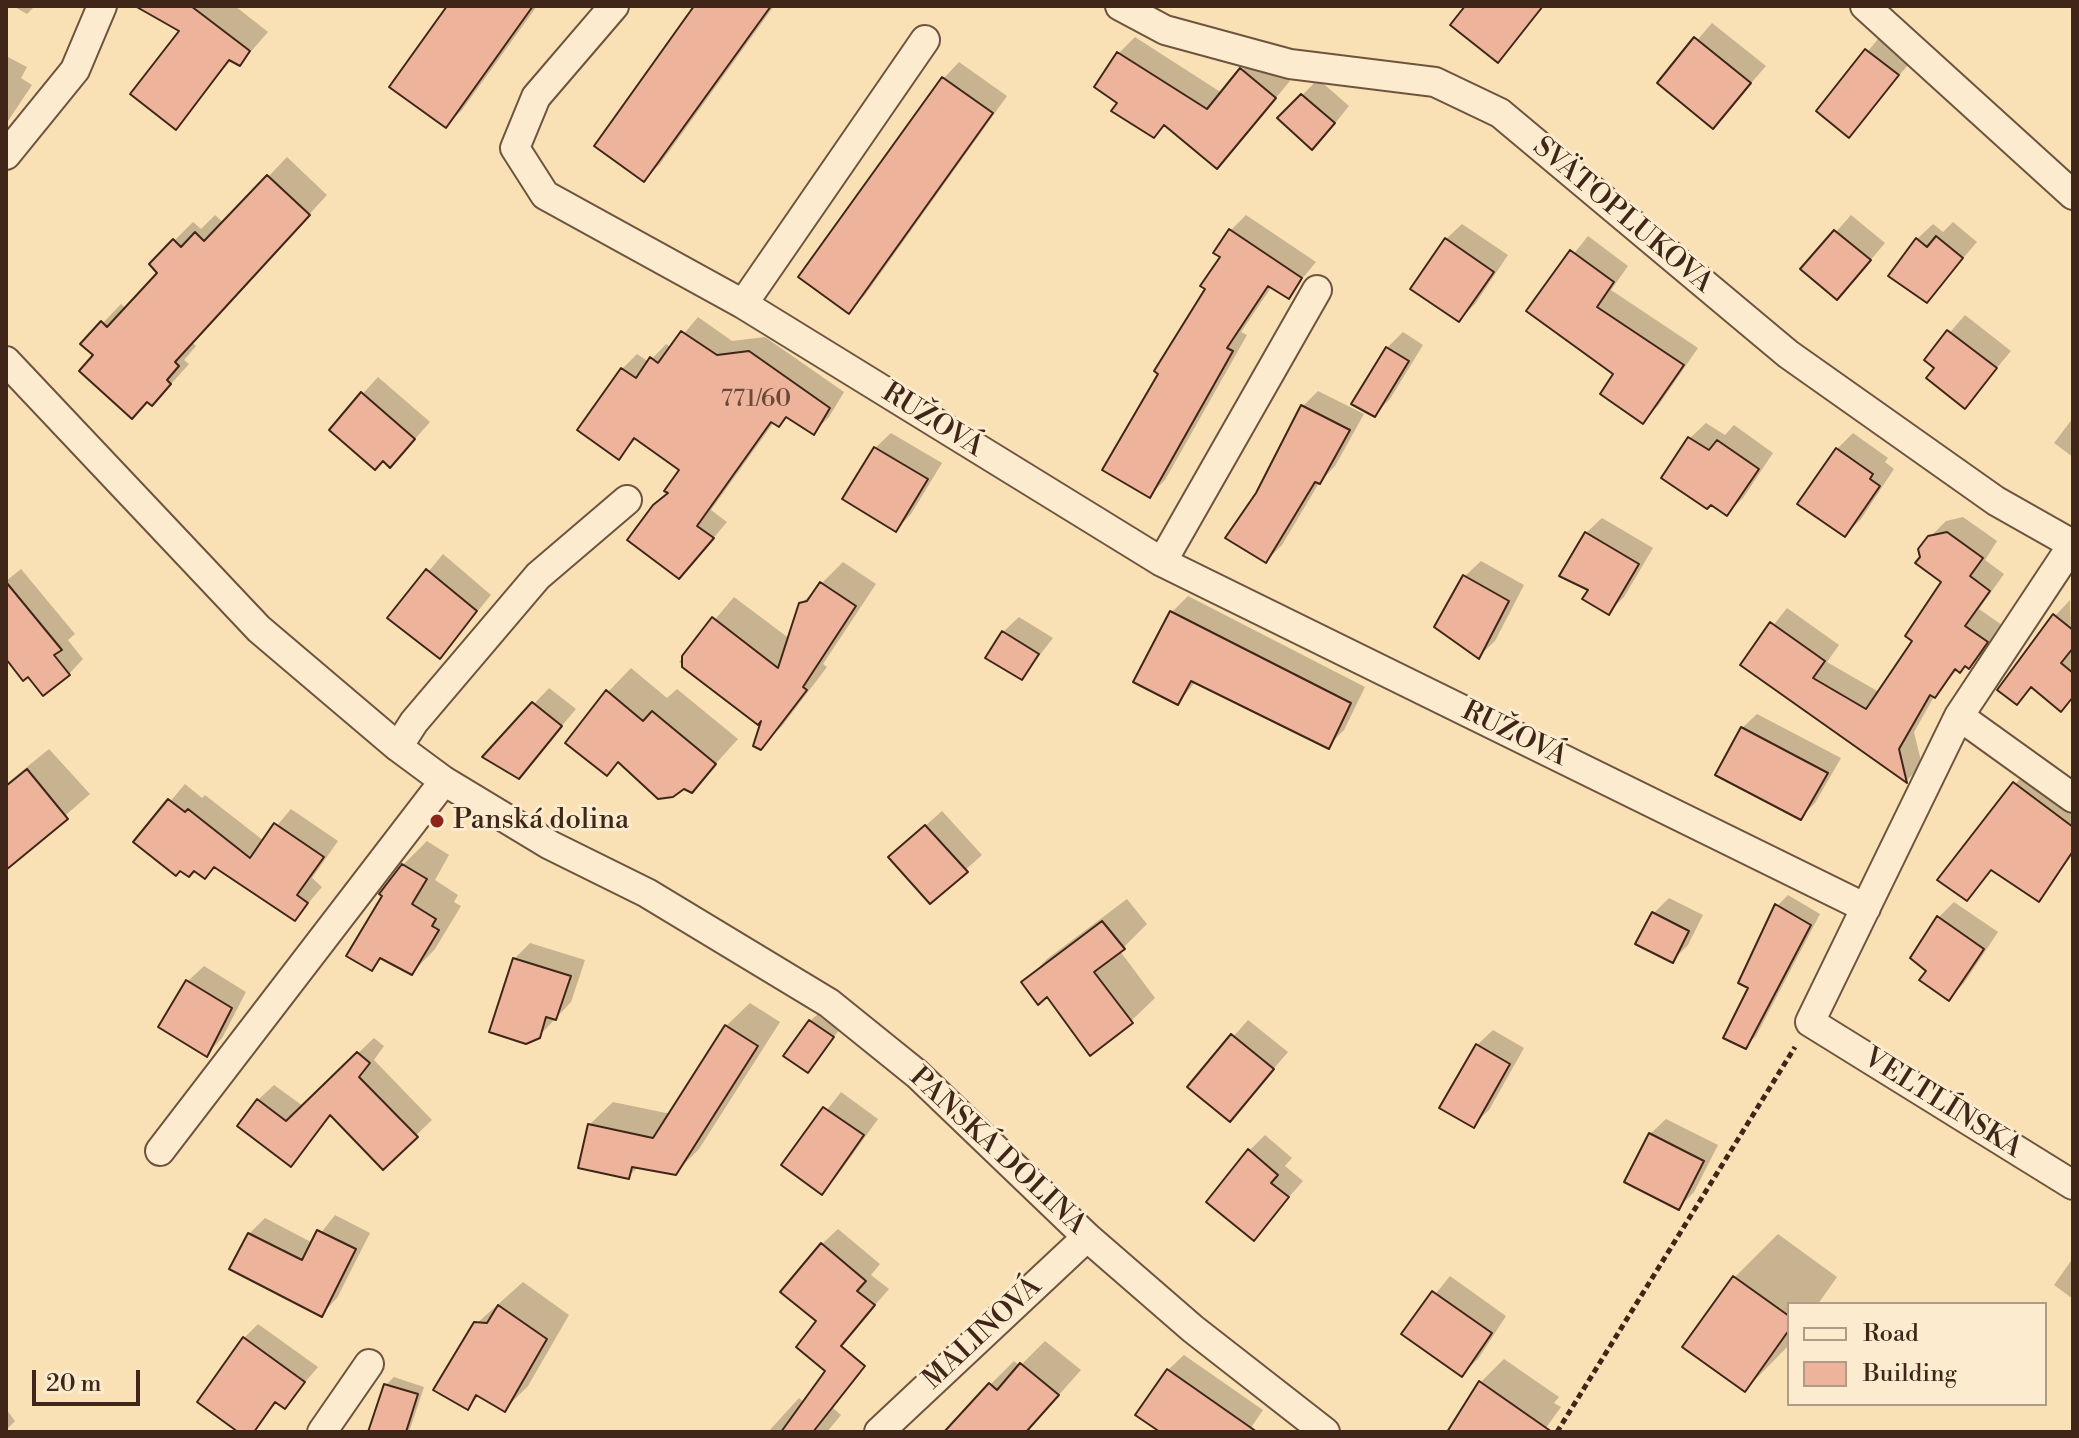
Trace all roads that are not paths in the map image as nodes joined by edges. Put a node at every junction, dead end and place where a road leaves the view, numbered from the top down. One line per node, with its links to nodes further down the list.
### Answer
1 (102, 6): 6 (street)
2 (614, 6): 9 (street, RUŽOVÁ)
3 (1120, 6): 12 (street, SVÄTOPLUKOVA)
4 (1865, 6): 7 (street)
5 (925, 40): 9 (street)
6 (6, 155)
7 (2073, 195)
8 (1317, 290): 13 (street)
9 (743, 304): 13 (street, RUŽOVÁ)
10 (6, 361): 15 (street, PANSKÁ DOLINA)
11 (627, 500): 15 (street)
12 (2072, 544): 14 (street)
13 (1162, 562): 18 (street, RUŽOVÁ)
14 (1959, 716): 17 (street); 18 (street)
15 (398, 747): 16 (street, PANSKÁ DOLINA)
16 (444, 781): 19 (street); 21 (street, PANSKÁ DOLINA)
17 (2073, 798)
18 (1866, 908): 20 (street, VELTLÍNSKA)
19 (160, 1151)
20 (2073, 1185)
21 (1087, 1237): 23 (street, PANSKÁ DOLINA); 25 (street, MALINOVÁ)
22 (369, 1364): 24 (street)
23 (1322, 1431)
24 (322, 1432)
25 (879, 1432)

